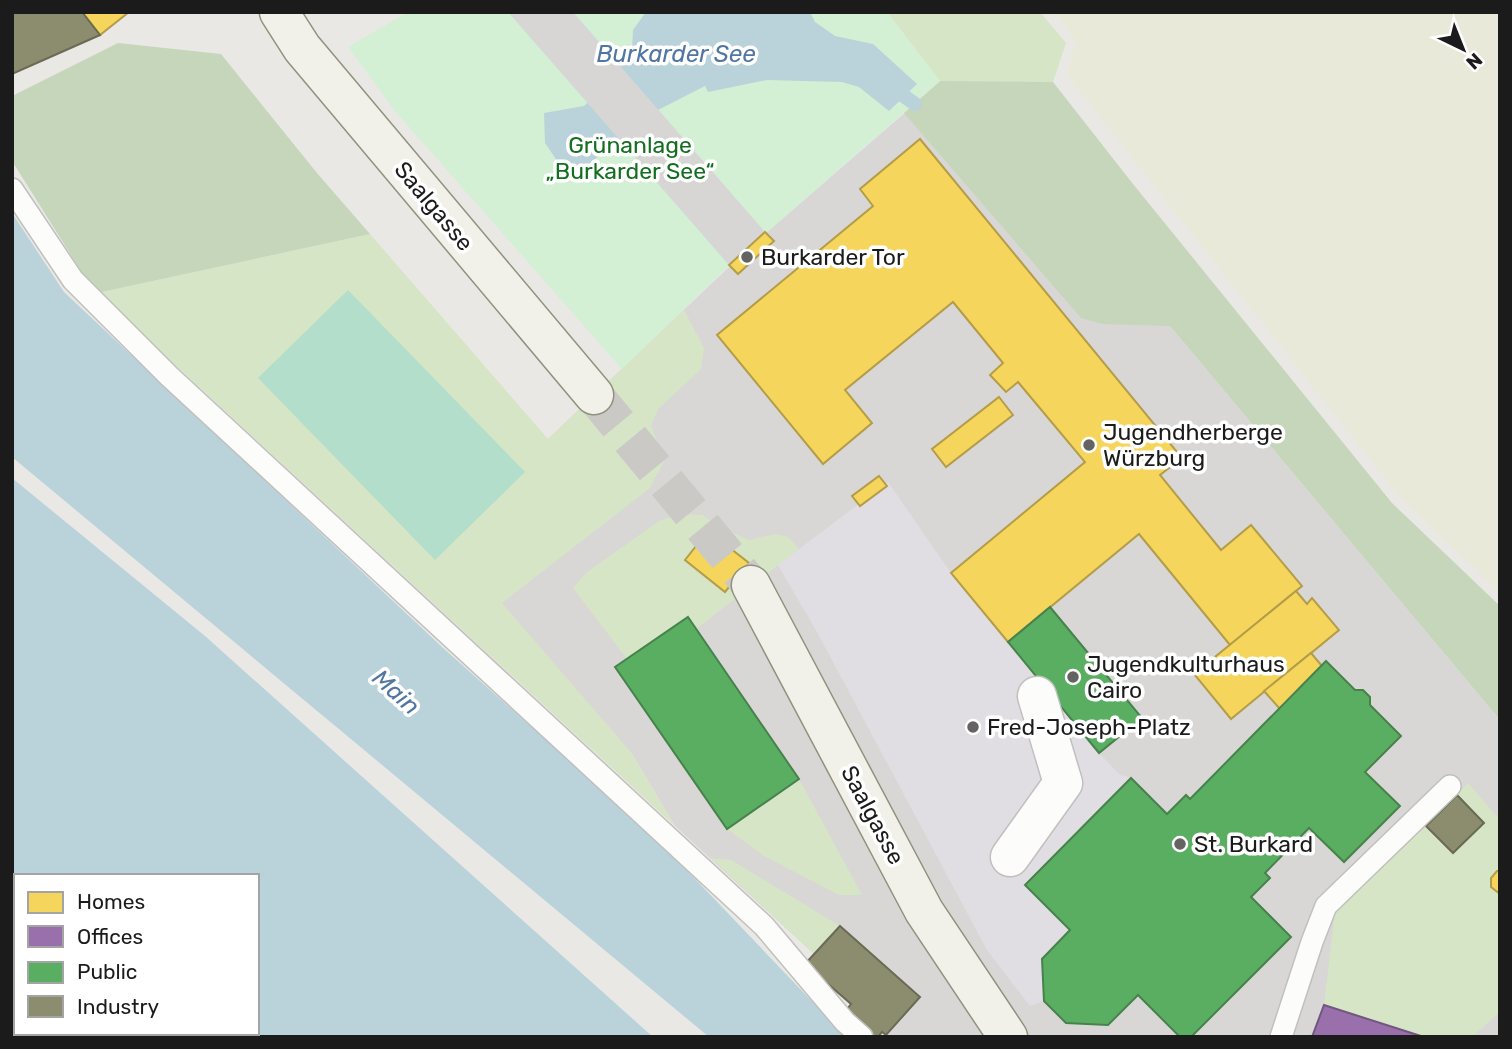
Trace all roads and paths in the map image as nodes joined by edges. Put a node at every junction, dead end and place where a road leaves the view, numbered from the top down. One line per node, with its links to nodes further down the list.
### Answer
1 (279, 12): 3 (main road, Saalgasse)
2 (12, 189): 8 (lane)
3 (594, 395)
4 (751, 586): 9 (main road, Saalgasse)
5 (1037, 696): 7 (street)
6 (1450, 786): 10 (lane)
7 (1010, 857)
8 (862, 1037)
9 (1008, 1037)
10 (1281, 1037)

